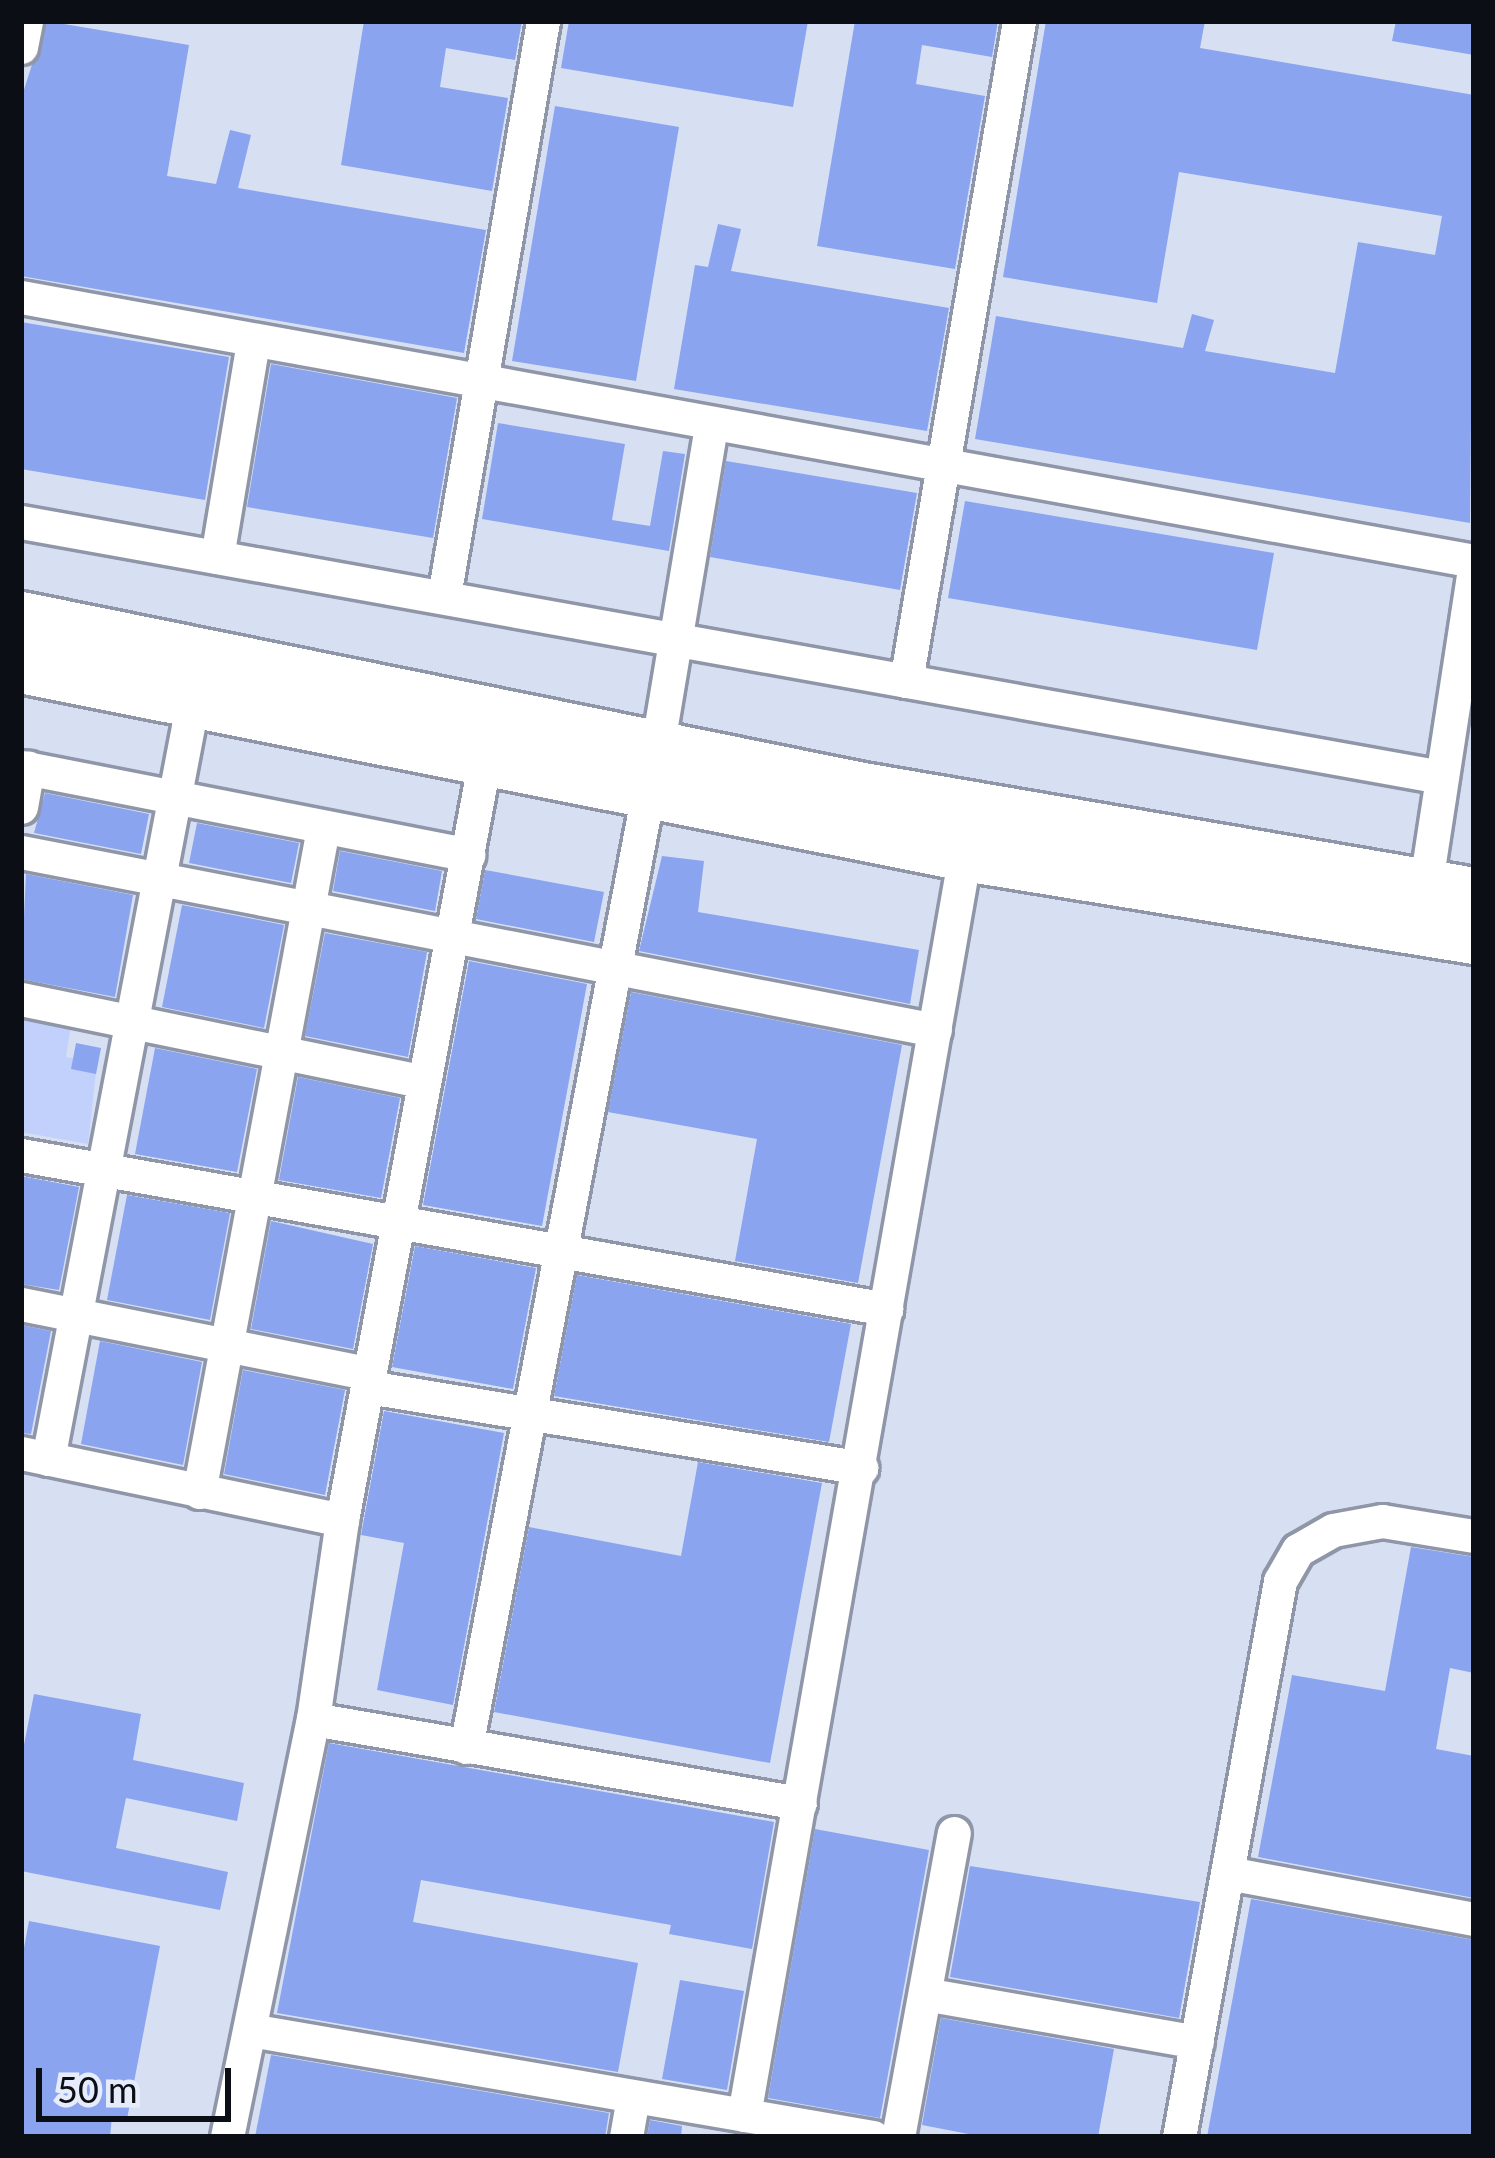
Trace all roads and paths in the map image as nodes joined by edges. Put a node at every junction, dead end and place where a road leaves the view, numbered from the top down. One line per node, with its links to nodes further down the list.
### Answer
1 (26, 21): 4 (street)
2 (543, 21): 7 (street)
3 (1019, 21): 9 (street)
4 (21, 47)
5 (21, 297): 6 (street)
6 (253, 342): 7 (street); 11 (street)
7 (478, 383): 8 (street); 14 (street)
8 (711, 425): 9 (street); 16 (street)
9 (941, 467): 12 (street); 18 (street)
10 (21, 522): 11 (street)
11 (217, 557): 14 (street)
12 (1474, 561)
13 (1474, 570): 23 (street)
14 (444, 596): 16 (street)
15 (21, 619): 22 (highway)
16 (676, 639): 18 (street); 22 (street)
17 (21, 666): 19 (highway)
18 (906, 680): 23 (street)
19 (193, 700): 20 (highway); 24 (street)
20 (485, 760): 22 (highway); 29 (street)
21 (25, 767): 24 (street); 25 (street)
22 (652, 771): 28 (highway); 31 (highway); 35 (street)
23 (1441, 777): 31 (street)
24 (174, 799): 26 (street); 30 (street)
25 (21, 807)
26 (323, 828): 29 (street); 32 (street)
27 (21, 852): 30 (street)
28 (965, 854): 33 (highway); 38 (street)
29 (468, 855): 34 (street)
30 (159, 880): 32 (street); 37 (street)
31 (1449, 892)
32 (308, 910): 34 (street); 39 (street)
33 (1474, 937)
34 (451, 940): 35 (street); 40 (street)
35 (615, 971): 38 (street); 45 (street)
36 (21, 999): 37 (street)
37 (131, 1021): 39 (street); 42 (street)
38 (935, 1030): 47 (street)
39 (282, 1052): 40 (street); 43 (street)
40 (424, 1082): 44 (street)
41 (21, 1156): 42 (street)
42 (106, 1172): 43 (street); 48 (street)
43 (255, 1201): 44 (street); 49 (street)
44 (397, 1226): 45 (street); 50 (street)
45 (562, 1251): 47 (street); 51 (street)
46 (21, 1304): 48 (street)
47 (886, 1309): 53 (street)
48 (78, 1315): 49 (street); 52 (street)
49 (225, 1348): 50 (street); 54 (street)
50 (369, 1381): 51 (street); 55 (street)
51 (530, 1416): 53 (street); 58 (street)
52 (34, 1456): 54 (street)
53 (861, 1468): 59 (street)
54 (199, 1492): 55 (street)
55 (342, 1520): 57 (street)
56 (1474, 1536): 61 (street)
57 (313, 1720): 58 (street); 64 (street)
58 (466, 1747): 59 (street)
59 (800, 1803): 67 (street)
60 (954, 1833): 63 (street)
61 (1228, 1874): 62 (street); 65 (street)
62 (1474, 1919)
63 (926, 1994): 65 (street); 71 (street)
64 (250, 2030): 66 (street); 68 (street)
65 (1197, 2042): 72 (street)
66 (633, 2097): 67 (street); 69 (street)
67 (745, 2115): 70 (street)
68 (227, 2137)
69 (626, 2137)
70 (873, 2137)
71 (898, 2137)
72 (1179, 2137)

